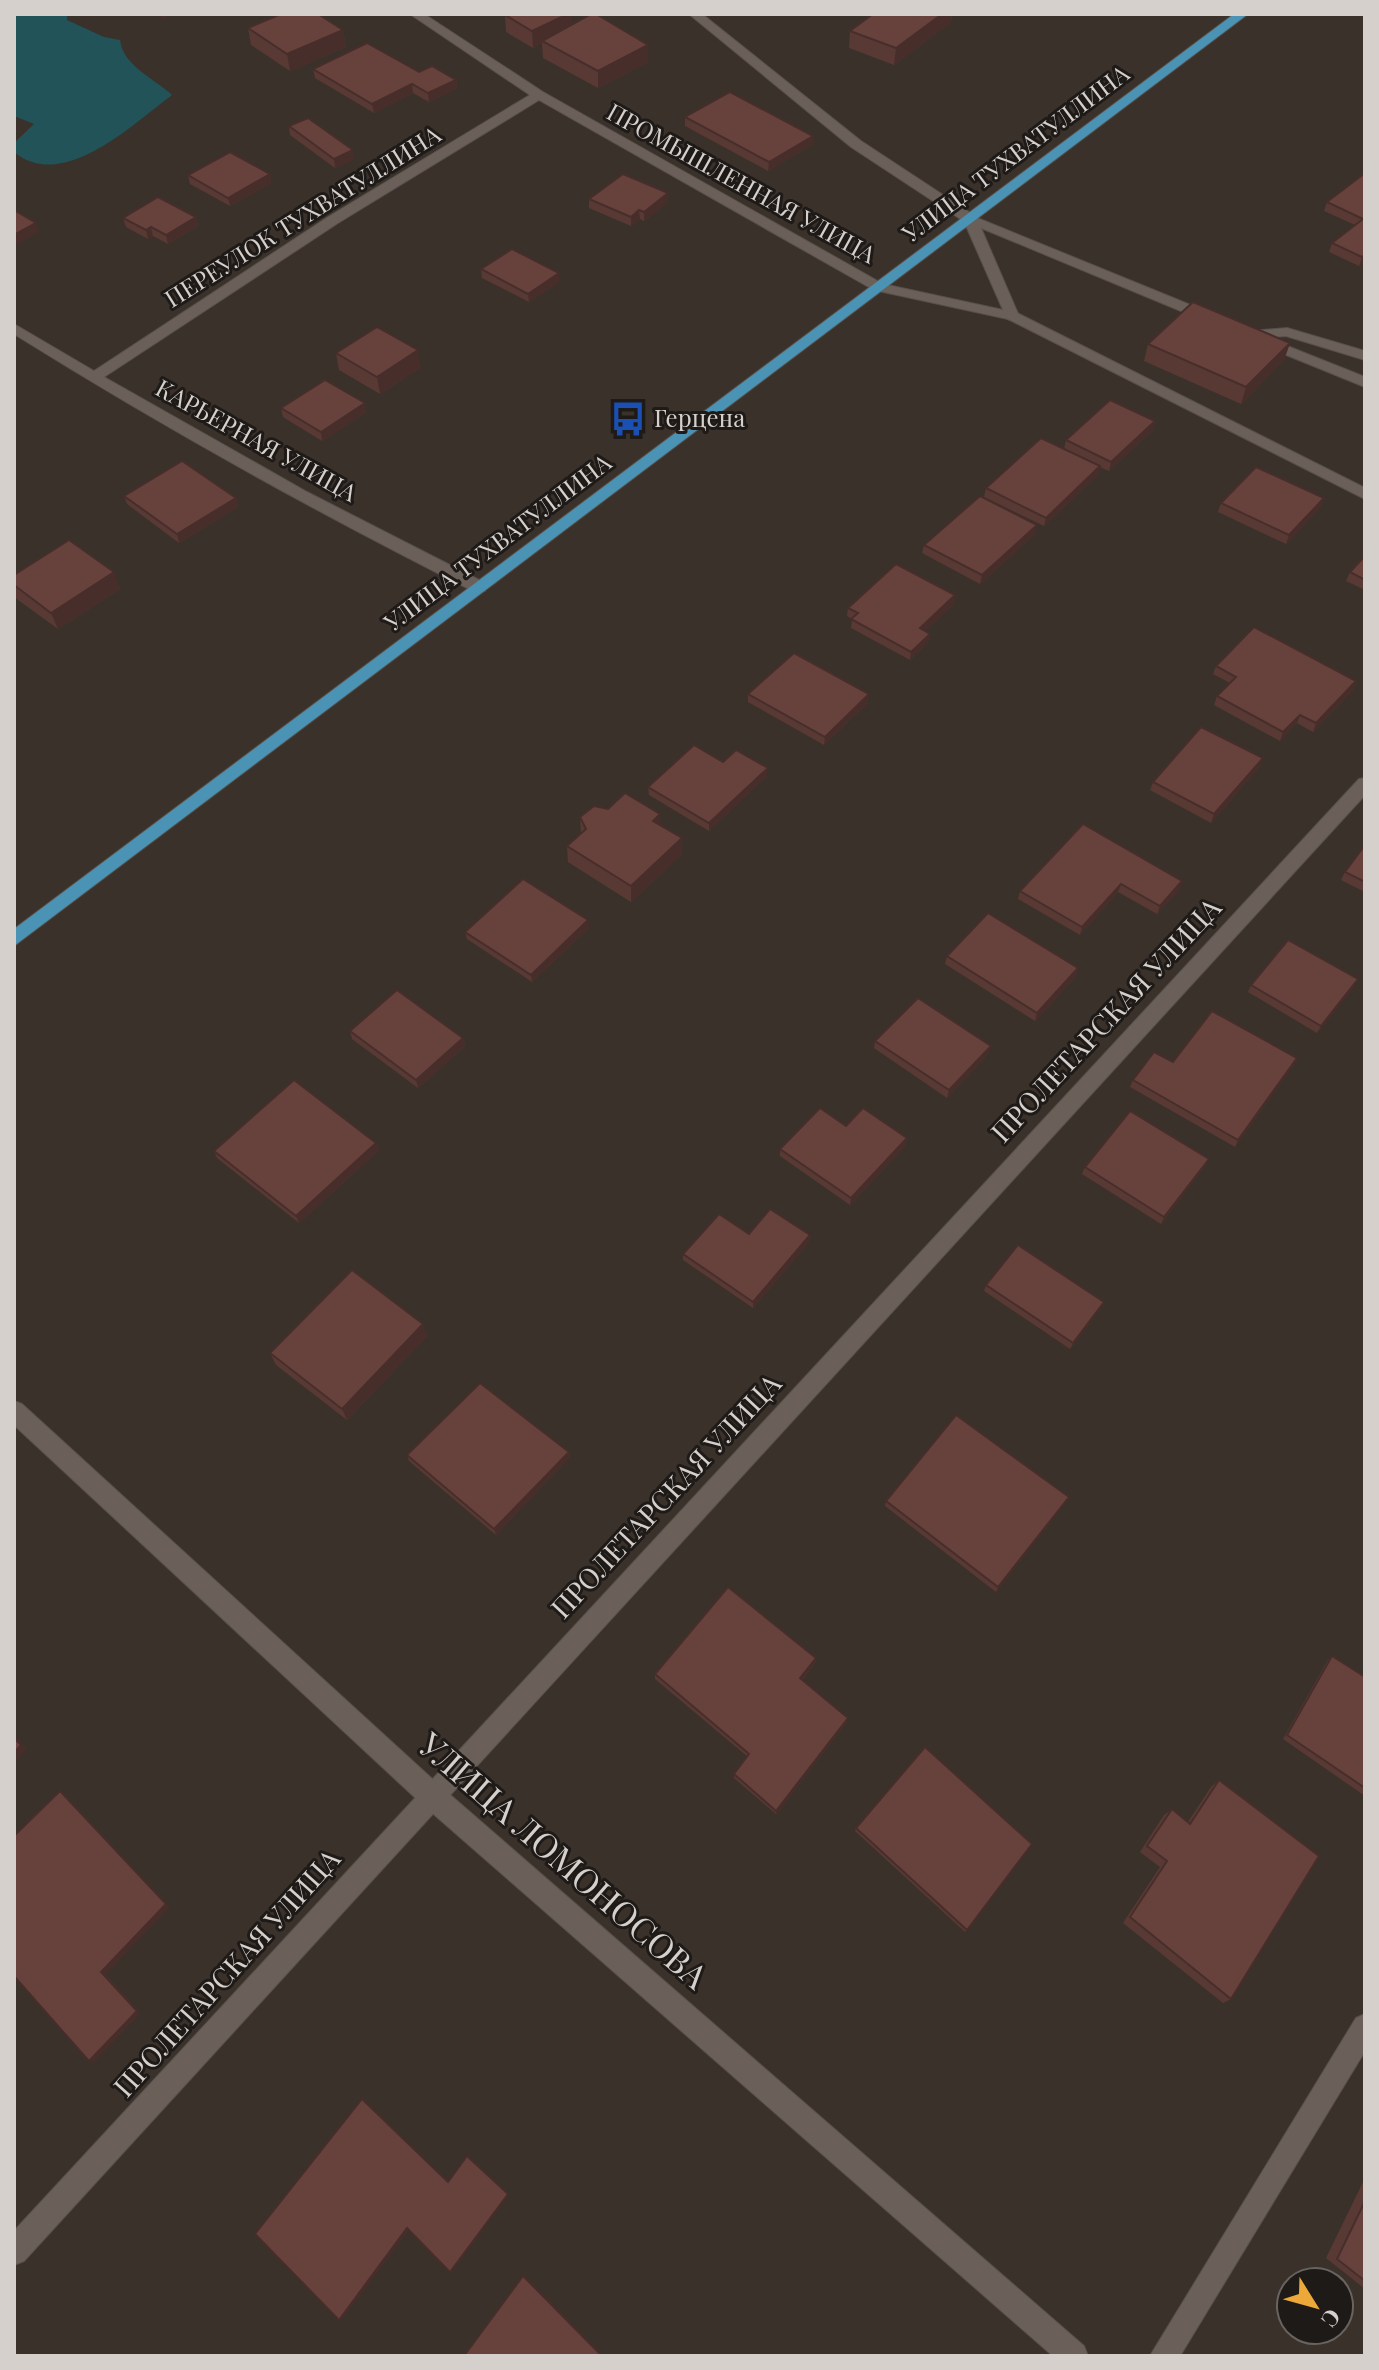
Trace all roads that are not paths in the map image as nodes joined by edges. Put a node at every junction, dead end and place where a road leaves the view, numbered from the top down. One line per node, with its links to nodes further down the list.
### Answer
1 (416, 14): 4 (street, ПРОМЫШЛЕННАЯ УЛИЦА)
2 (695, 14): 5 (street)
3 (1242, 14): 5 (main road, УЛИЦА ТУХВАТУЛЛИНА)
4 (539, 95): 6 (street, ПРОМЫШЛЕННАЯ УЛИЦА); 11 (street, ПЕРЕУЛОК ТУХВАТУЛЛИНА)
5 (970, 219): 6 (main road, УЛИЦА ТУХВАТУЛЛИНА); 7 (street); 9 (street)
6 (879, 287): 7 (street, ПРОМЫШЛЕННАЯ УЛИЦА); 14 (main road, УЛИЦА ТУХВАТУЛЛИНА)
7 (1012, 316): 13 (street, ПРОМЫШЛЕННАЯ УЛИЦА)
8 (14, 328): 11 (street, КАРЬЕРНАЯ УЛИЦА)
9 (1237, 329): 10 (street); 12 (street)
10 (1365, 356)
11 (93, 378): 14 (street, КАРЬЕРНАЯ УЛИЦА)
12 (1365, 382)
13 (1365, 494)
14 (479, 587): 16 (main road, УЛИЦА ТУХВАТУЛЛИНА)
15 (1365, 784): 18 (street, ПРОЛЕТАРСКАЯ УЛИЦА)
16 (14, 939)
17 (14, 1411): 18 (street, УЛИЦА ЛОМОНОСОВА)
18 (431, 1795): 20 (street, ПРОЛЕТАРСКАЯ УЛИЦА); 21 (street, УЛИЦА ЛОМОНОСОВА)
19 (1365, 2027): 22 (street)
20 (14, 2251)
21 (1074, 2356)
22 (1164, 2356)

